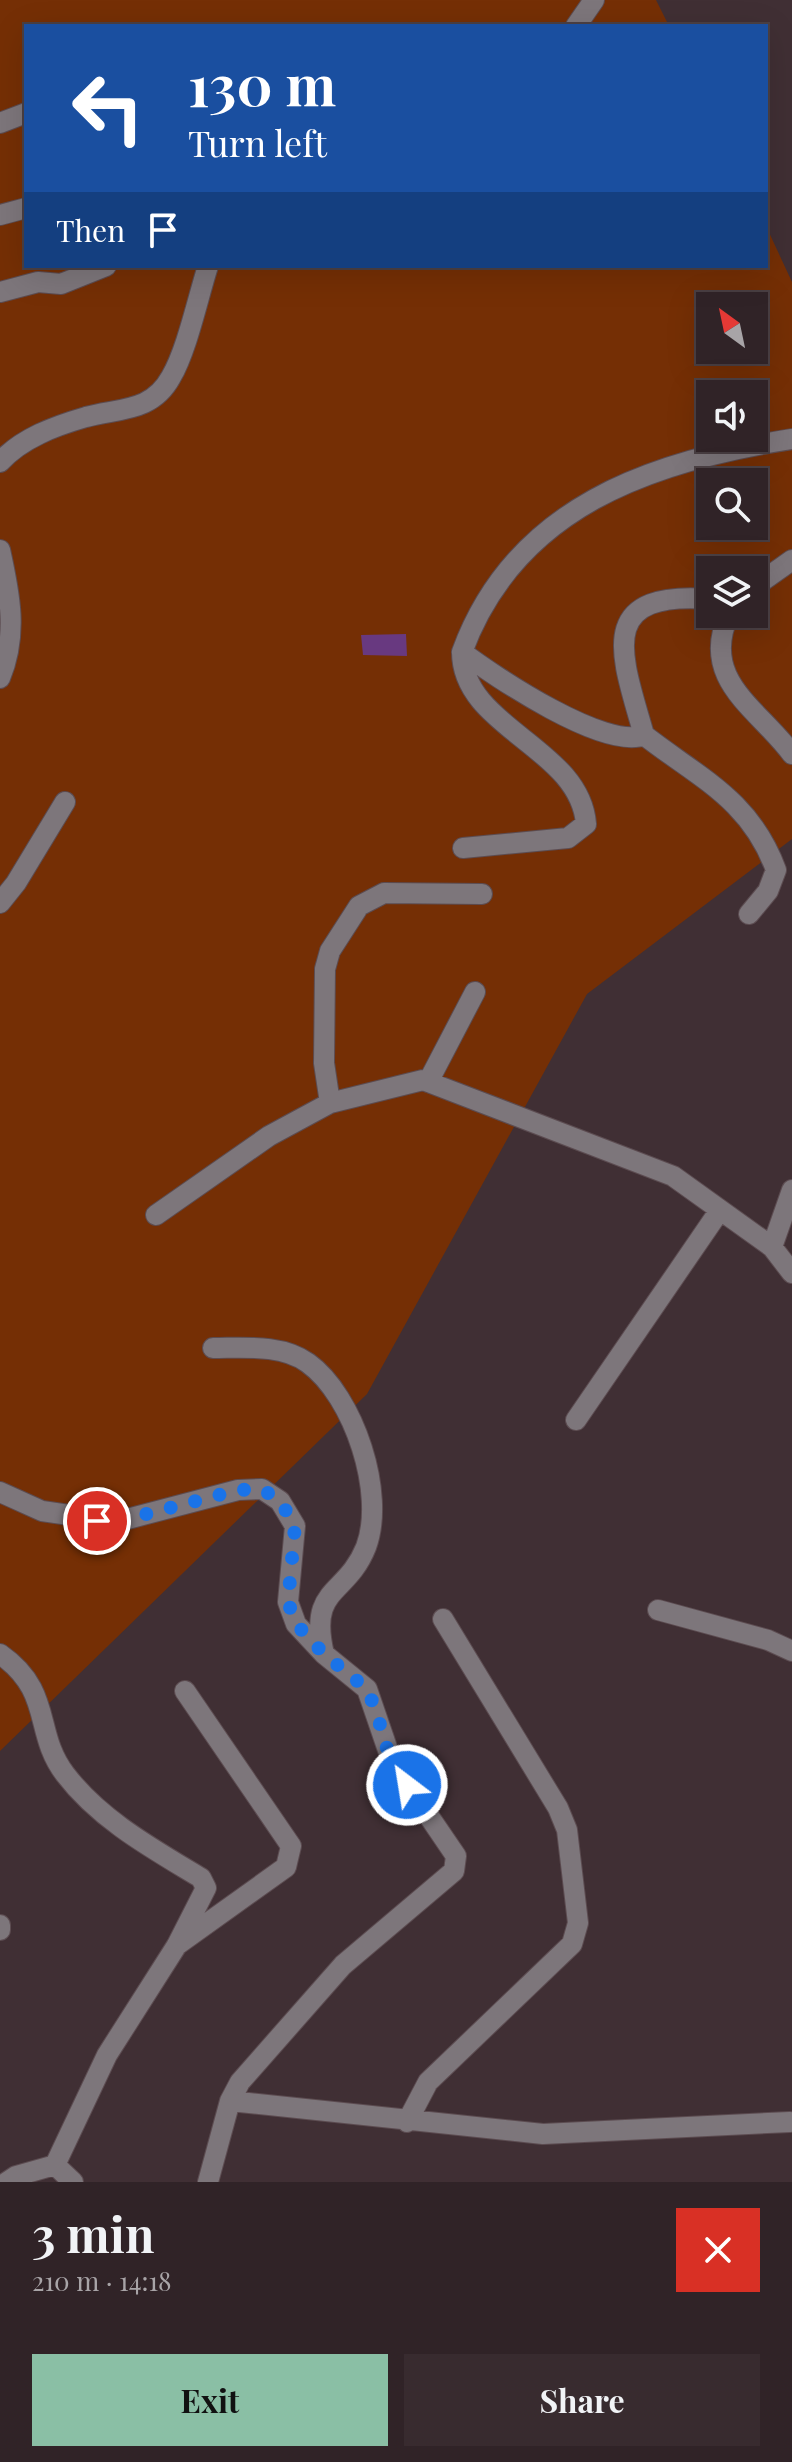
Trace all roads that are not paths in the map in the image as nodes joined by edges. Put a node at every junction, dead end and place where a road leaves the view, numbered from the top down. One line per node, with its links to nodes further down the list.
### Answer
1 (594, 0): 2 (street)
2 (577, 24)
3 (24, 114): 4 (street)
4 (0, 123)
5 (24, 209): 6 (street)
6 (0, 215)
7 (101, 268): 9 (street)
8 (207, 268): 11 (street)
9 (0, 292)
10 (792, 439): 17 (street)
11 (0, 462)
12 (0, 551): 18 (street)
13 (792, 560): 14 (street)
14 (768, 577)
15 (696, 598): 19 (street)
16 (725, 628): 20 (street)
17 (462, 652): 19 (street); 22 (street)
18 (0, 678)
19 (644, 735): 25 (street)
20 (792, 754)
21 (65, 802): 24 (street)
22 (463, 848)
23 (482, 894): 28 (street)
24 (0, 903)
25 (749, 914)
26 (475, 992): 27 (street)
27 (428, 1082): 28 (street); 30 (street)
28 (330, 1103): 31 (street)
29 (792, 1190): 32 (street)
30 (720, 1210): 32 (street); 35 (street)
31 (156, 1215)
32 (772, 1247): 33 (street)
33 (792, 1273)
34 (213, 1348): 41 (street)
35 (576, 1420)
36 (0, 1492): 41 (street)
37 (658, 1610): 39 (street)
38 (443, 1619): 45 (street)
39 (792, 1651)
40 (0, 1654): 43 (street)
41 (324, 1654): 44 (street)
42 (185, 1691): 43 (street)
43 (177, 1945): 47 (street)
44 (230, 2101): 45 (street); 50 (street)
45 (407, 2122): 46 (street)
46 (790, 2122)
47 (55, 2165): 48 (street); 49 (street)
48 (7, 2182)
49 (73, 2182)
50 (208, 2182)

